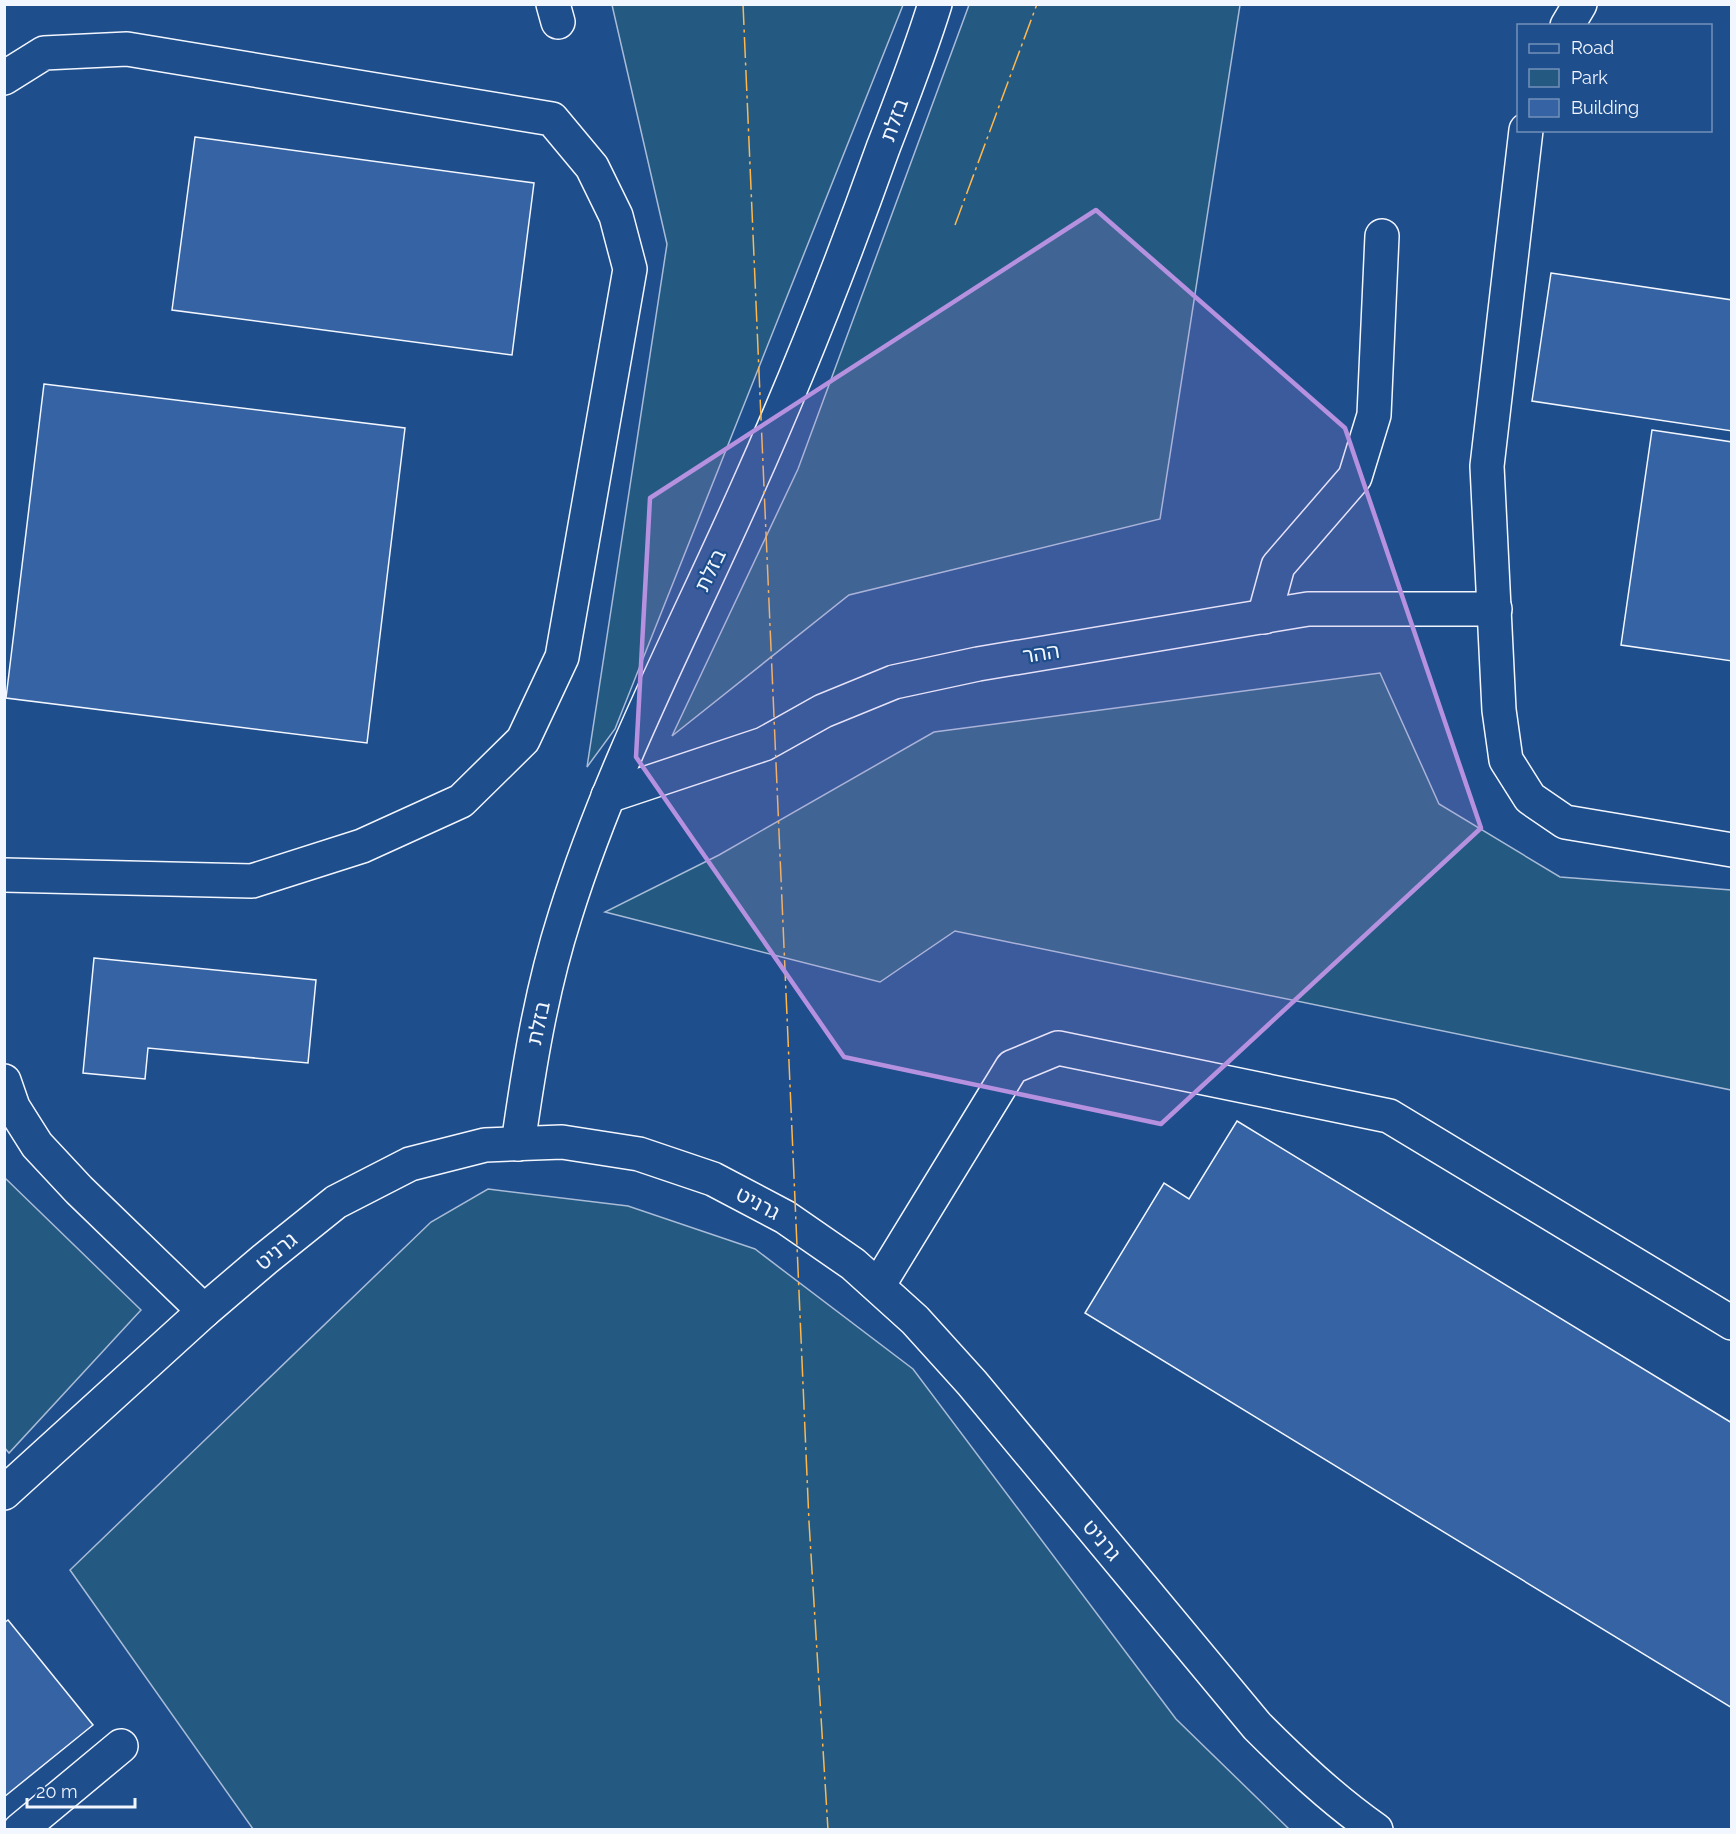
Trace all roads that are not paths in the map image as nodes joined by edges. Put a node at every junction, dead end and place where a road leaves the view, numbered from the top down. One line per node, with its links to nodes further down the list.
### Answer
1 (935, 4): 9 (street, בזלת)
2 (1580, 4): 3 (street)
3 (1568, 24)
4 (4, 78): 11 (street)
5 (1526, 132): 7 (street)
6 (1382, 236): 8 (street)
7 (1495, 609): 8 (street, ההר); 10 (street)
8 (1264, 616): 9 (street, ההר)
9 (608, 796): 13 (street, בזלת)
10 (1731, 850)
11 (4, 875)
12 (4, 1080): 15 (street)
13 (518, 1144): 14 (street, גרניט); 15 (street, גרניט)
14 (878, 1286): 16 (street); 20 (street, גרניט)
15 (204, 1311): 17 (street, גרניט)
16 (1731, 1323)
17 (4, 1493)
18 (121, 1746): 19 (street)
19 (20, 1830)
20 (1376, 1830)

